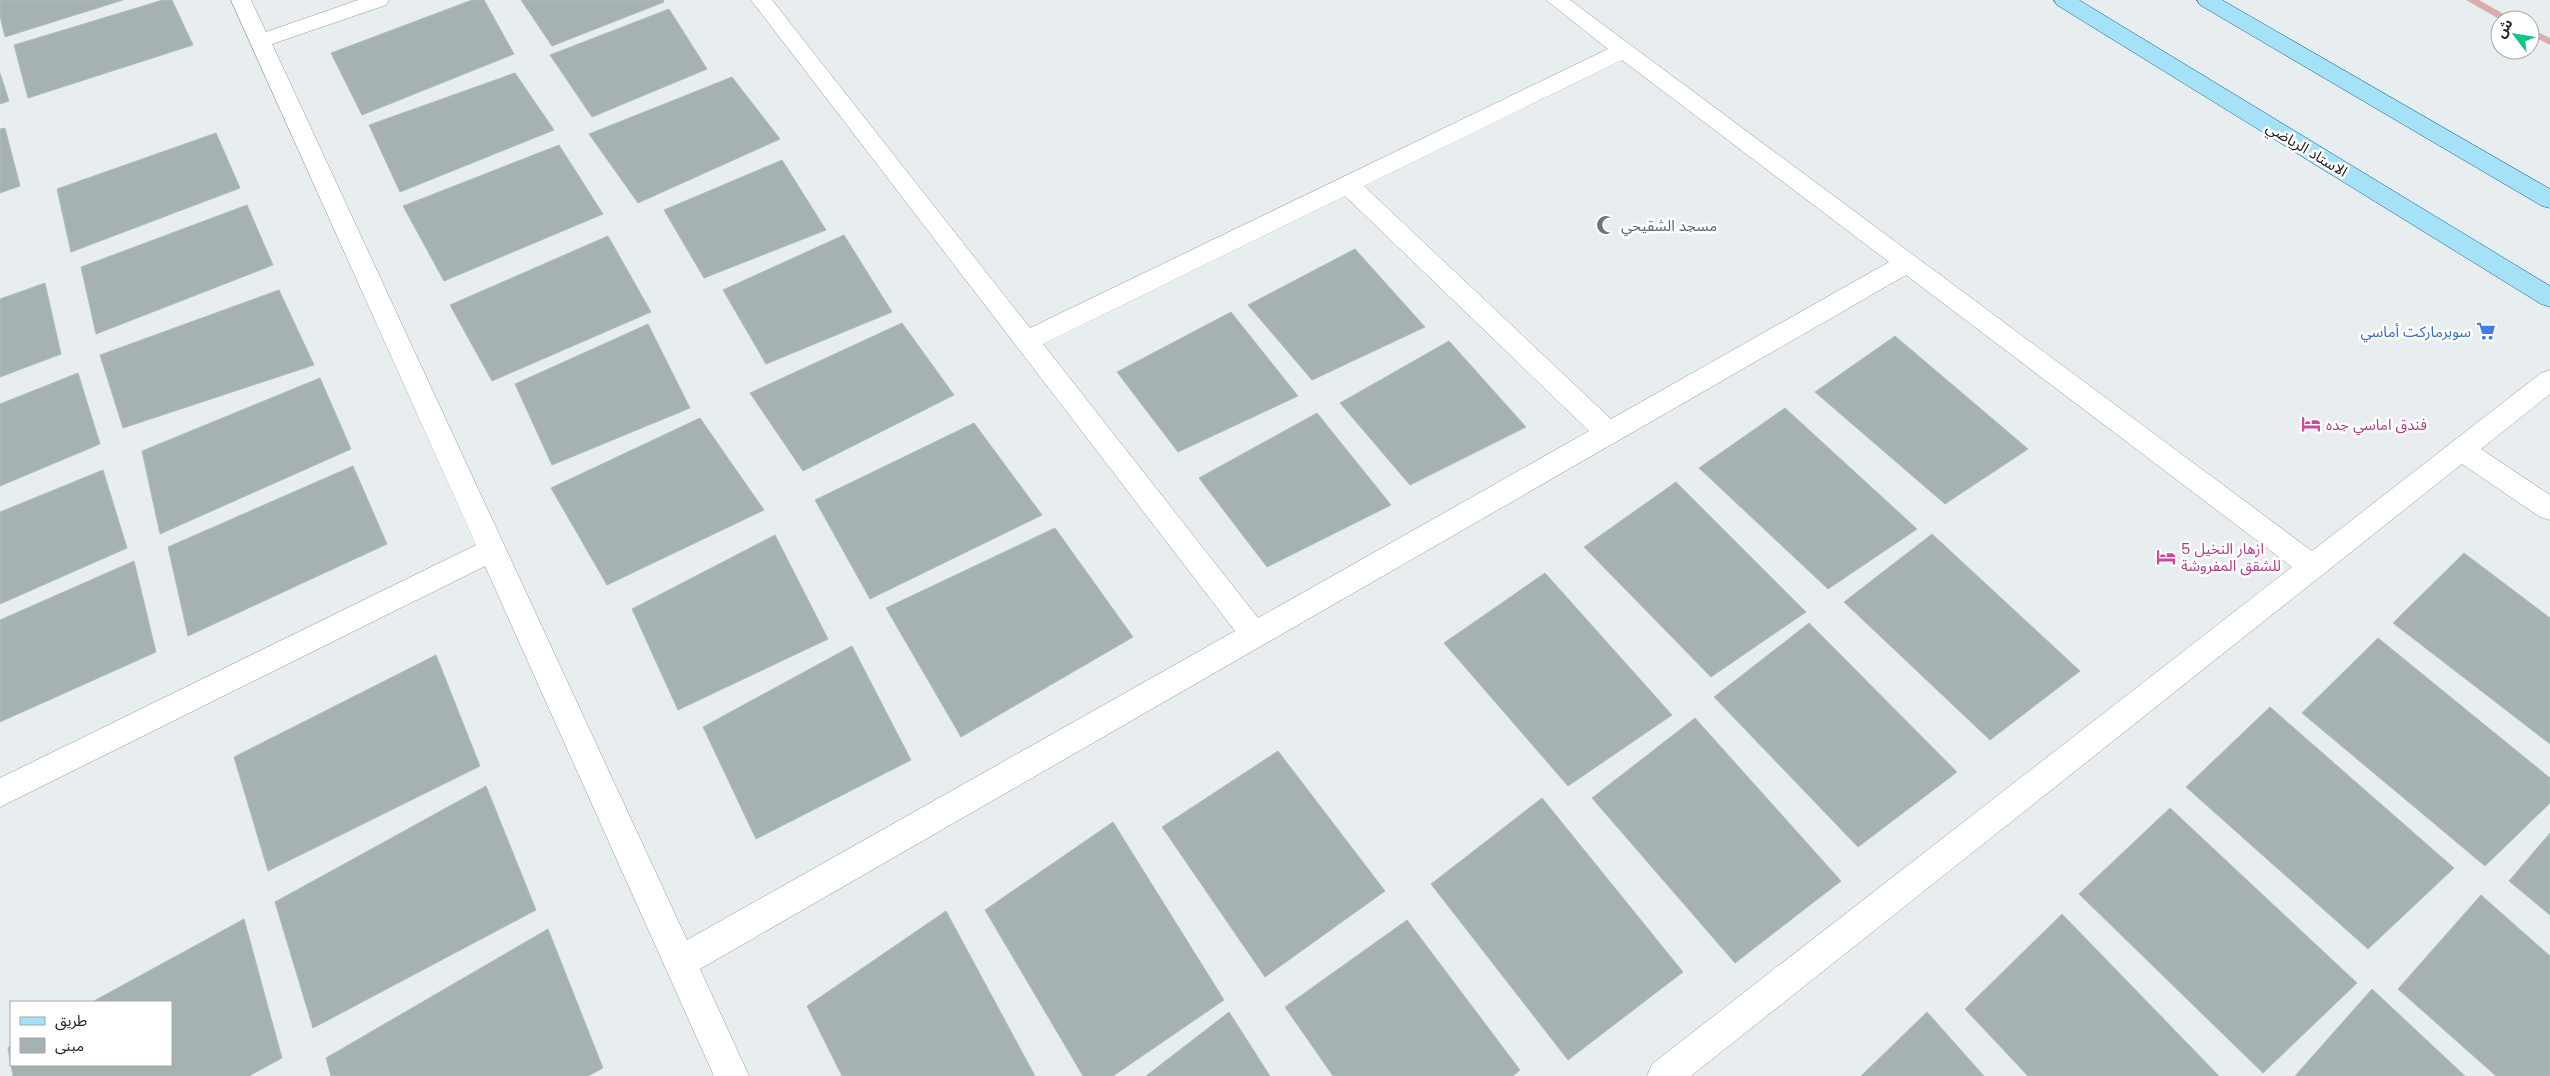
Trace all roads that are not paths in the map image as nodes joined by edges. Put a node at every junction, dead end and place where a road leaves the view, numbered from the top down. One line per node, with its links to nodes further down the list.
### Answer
1 (241, 0): 7 (street)
2 (379, 0): 7 (street)
3 (761, 0): 13 (street)
4 (1556, 0): 8 (street)
5 (2064, 0): 12 (main road, الاستاد الرياضي)
6 (2207, 0): 10 (main road)
7 (260, 41): 18 (street)
8 (1624, 50): 9 (street); 11 (street)
9 (1348, 185): 13 (street); 15 (street)
10 (2550, 200)
11 (1908, 263): 15 (street); 19 (street)
12 (2550, 298)
13 (1026, 341): 20 (street)
14 (2550, 380): 16 (street)
15 (1608, 433): 20 (street)
16 (2461, 450): 17 (street); 19 (street)
17 (2550, 509)
18 (492, 550): 21 (street); 22 (street)
19 (2313, 567): 24 (street)
20 (1254, 634): 22 (street)
21 (0, 793)
22 (680, 962): 23 (street)
23 (732, 1076)
24 (1664, 1076)

